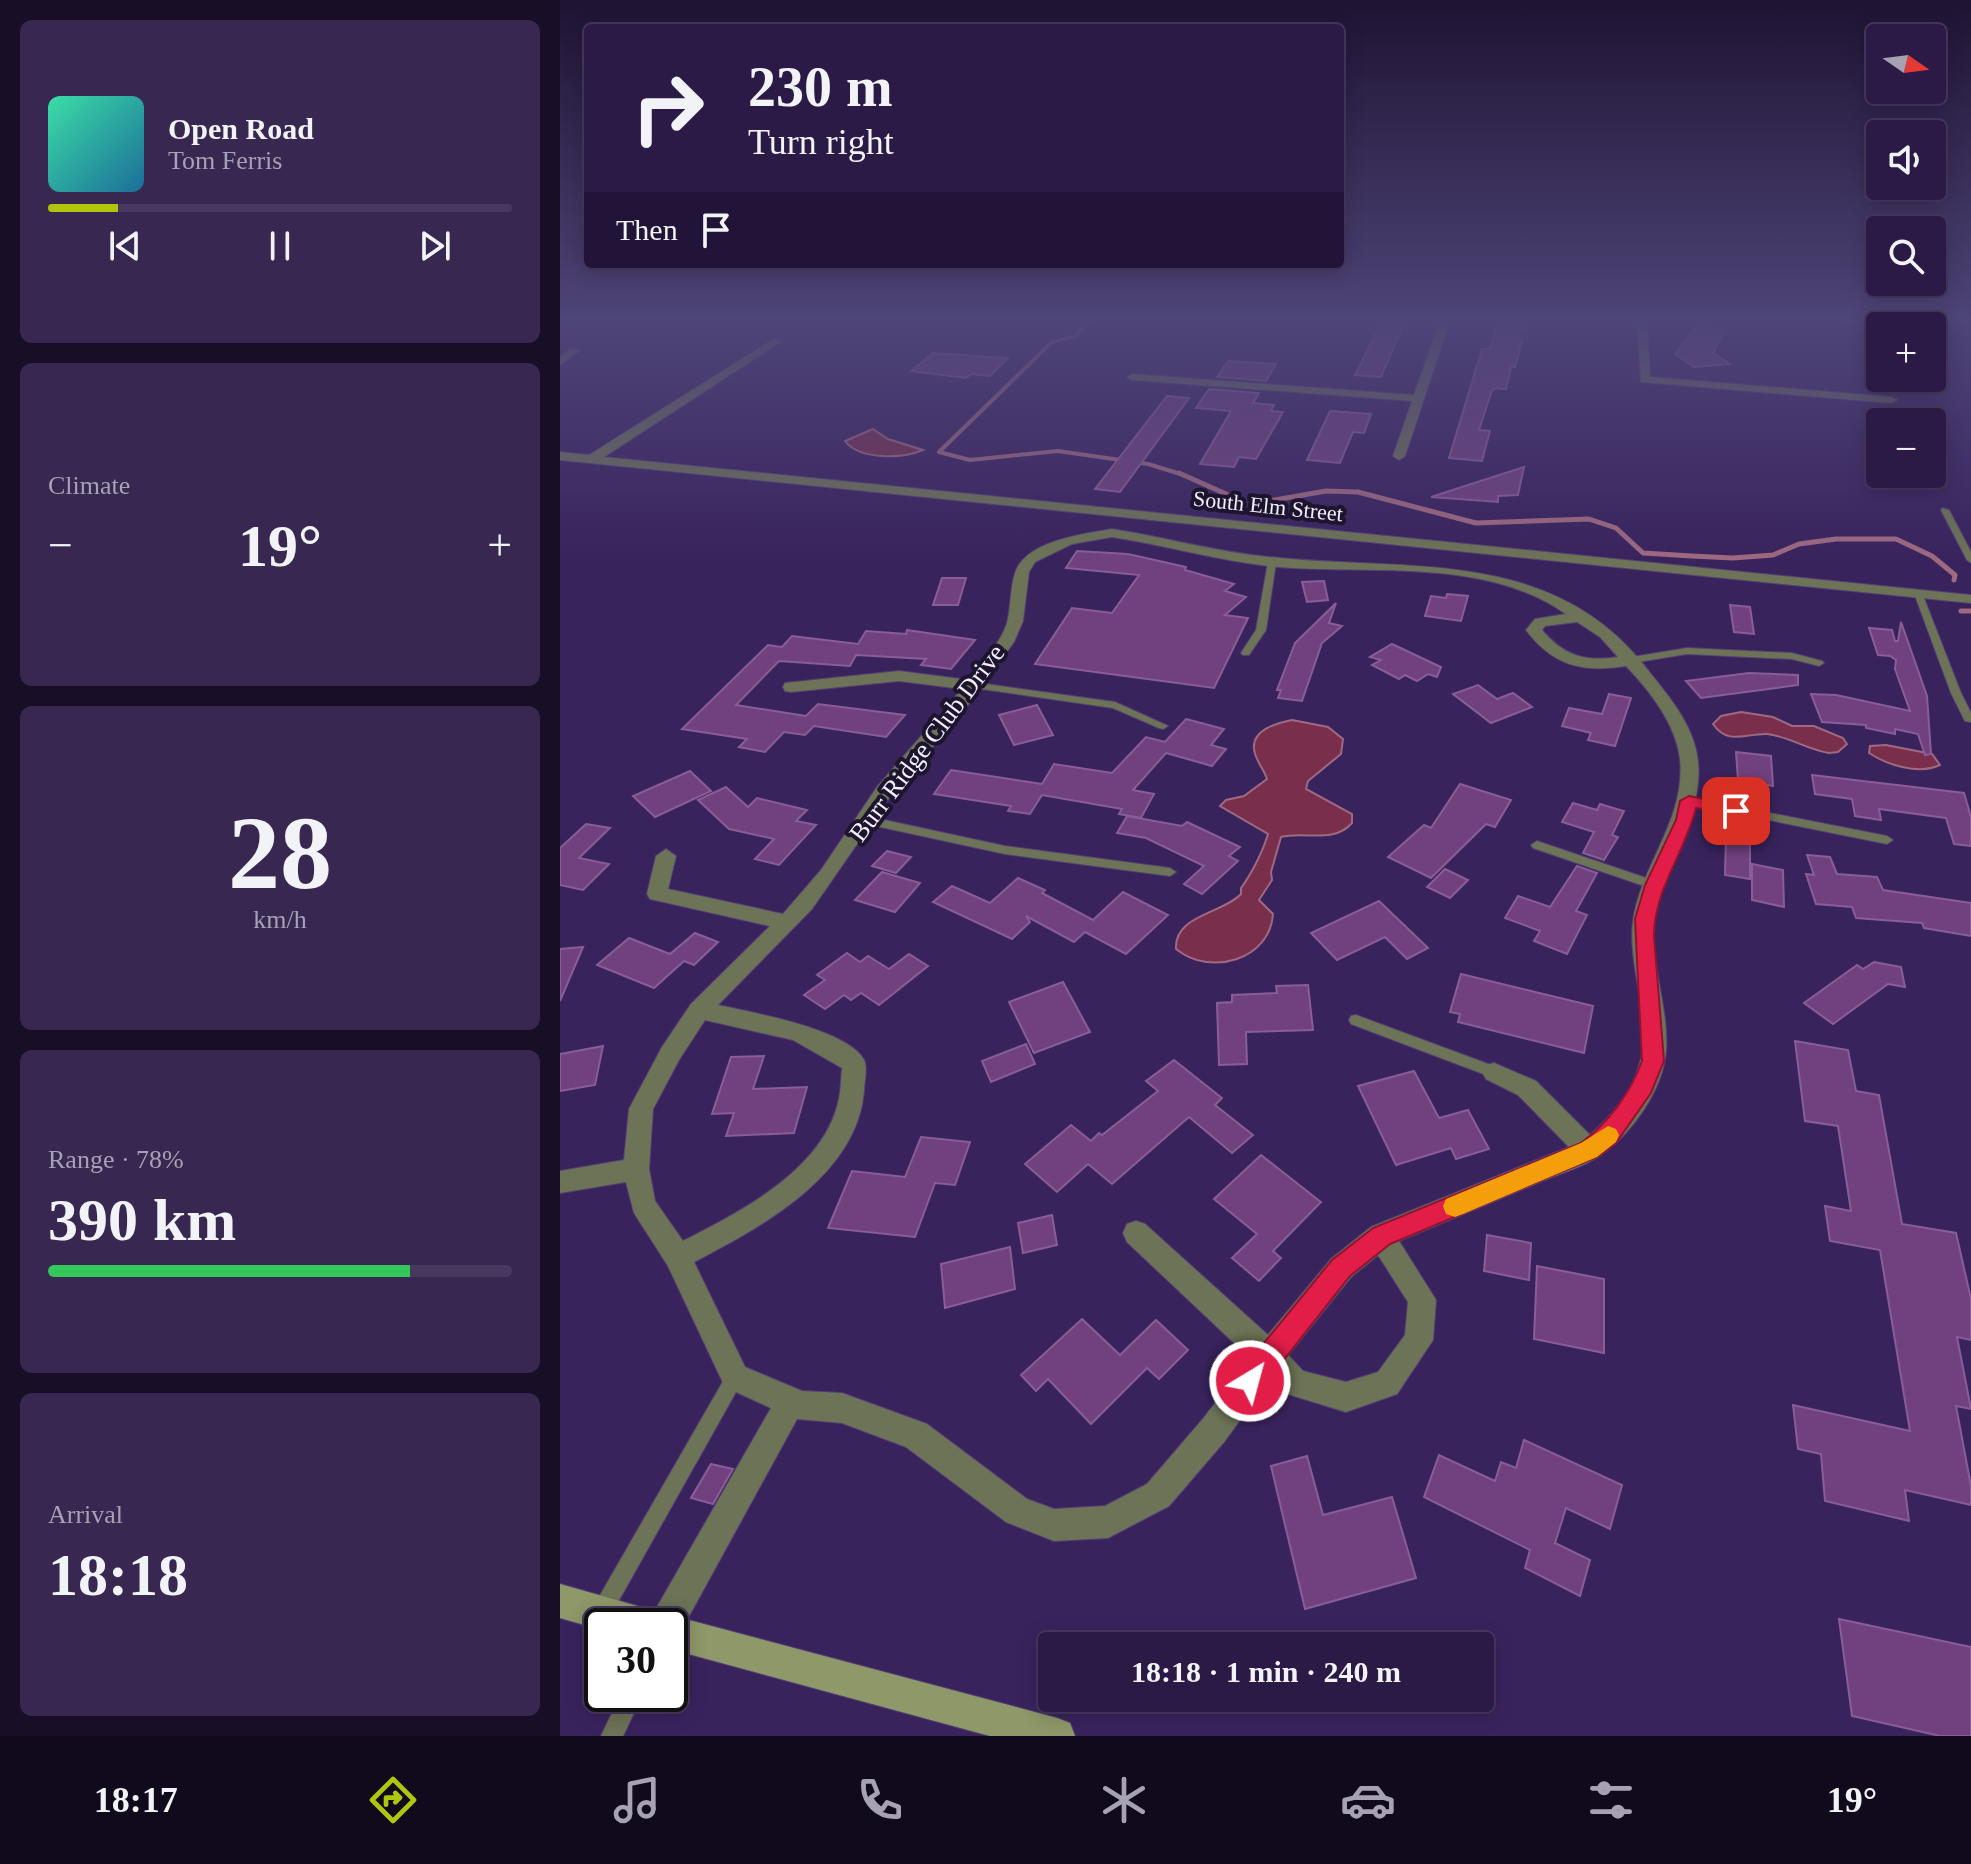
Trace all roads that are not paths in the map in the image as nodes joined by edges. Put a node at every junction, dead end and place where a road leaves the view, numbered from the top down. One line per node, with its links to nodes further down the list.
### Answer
1 (685, 399): 7 (street)
2 (1416, 399): 6 (street)
3 (1879, 399): 4 (street)
4 (1891, 400)
5 (560, 456): 7 (street, South Elm Street)
6 (1399, 456)
7 (590, 460): 12 (street, South Elm Street)
8 (1945, 510): 9 (lane)
9 (1968, 551): 10 (lane)
10 (1971, 560)
11 (1272, 562): 14 (street, Burr Ridge Club Drive); 15 (lane); 18 (street, Burr Ridge Club Drive)
12 (1918, 593): 13 (street, South Elm Street); 20 (lane)
13 (1971, 599)
14 (1580, 617): 16 (street, Burr Ridge Club Drive); 16 (street)
15 (1246, 653)
16 (1632, 660): 17 (lane); 22 (street, Burr Ridge Club Drive)
17 (1819, 663)
18 (972, 685): 19 (street); 21 (lane); 23 (street, Burr Ridge Club Drive)
19 (791, 687)
20 (1969, 719)
21 (1163, 726)
22 (1689, 801): 24 (lane); 28 (street, Burr Ridge Club Drive)
23 (866, 820): 27 (lane); 29 (street, Burr Ridge Club Drive)
24 (1887, 840)
25 (1537, 845): 28 (lane)
26 (666, 856): 29 (street)
27 (1170, 872)
28 (1654, 885): 33 (street, Burr Ridge Club Drive)
29 (786, 922): 30 (street, Burr Ridge Club Drive)
30 (699, 1010): 34 (street, Burr Ridge Club Drive); 38 (street)
31 (1356, 1020): 32 (lane)
32 (1494, 1072): 33 (street)
33 (1589, 1150): 37 (street, Burr Ridge Club Drive)
34 (636, 1169): 35 (street); 38 (street, Burr Ridge Club Drive)
35 (560, 1182)
36 (1136, 1233): 39 (street)
37 (1381, 1236): 39 (street, Burr Ridge Club Drive); 39 (street)
38 (678, 1257): 40 (street, Burr Ridge Club Drive)
39 (1269, 1356): 41 (street, Burr Ridge Club Drive)
40 (735, 1377): 41 (street, Burr Ridge Club Drive); 44 (lane)
41 (791, 1401): 45 (street)
42 (560, 1601): 43 (main road)
43 (587, 1608)
44 (604, 1608)
45 (675, 1608)
46 (688, 1637): 49 (main road)
47 (623, 1712): 48 (lane)
48 (612, 1736)
49 (1057, 1736)

